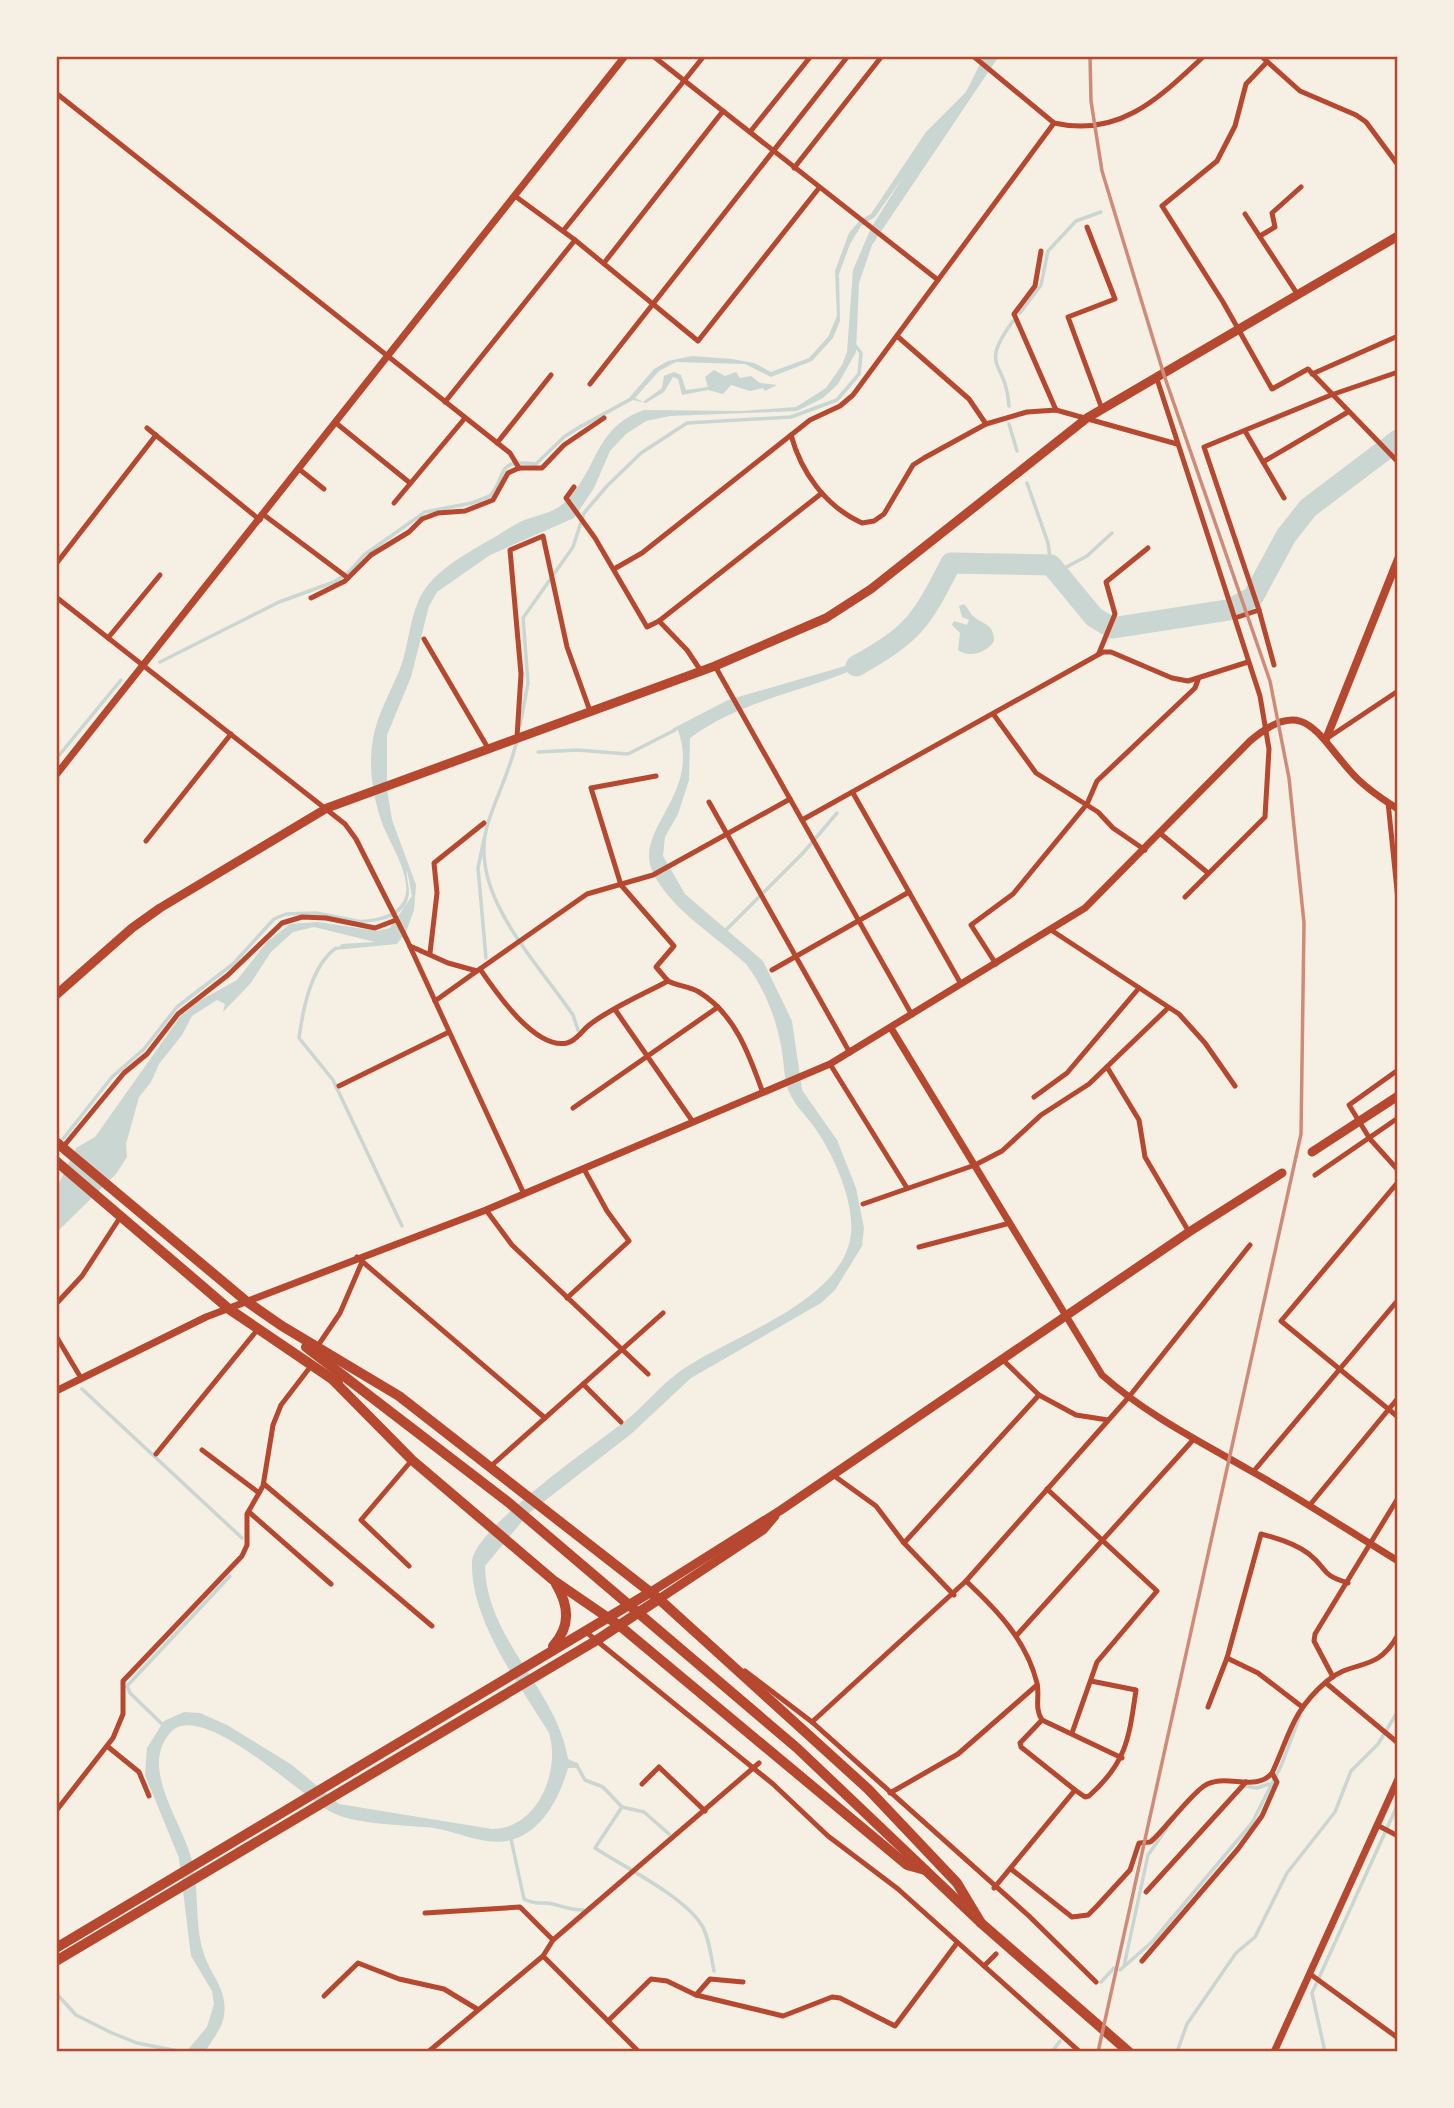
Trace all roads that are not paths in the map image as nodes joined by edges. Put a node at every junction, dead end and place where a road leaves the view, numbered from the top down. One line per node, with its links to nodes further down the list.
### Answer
1 (625, 56): 21 (street)
2 (653, 56): 11 (street)
3 (704, 56): 11 (street)
4 (811, 56): 15 (street)
5 (848, 56): 16 (street)
6 (882, 56): 18 (street)
7 (973, 56): 14 (street)
8 (1204, 56): 14 (street)
9 (1261, 56): 10 (street)
10 (1267, 62): 17 (street); 33 (street)
11 (684, 80): 13 (street); 24 (street)
12 (56, 93): 36 (street)
13 (723, 111): 15 (street); 29 (street)
14 (1054, 123): 30 (street)
15 (750, 132): 16 (street)
16 (773, 152): 18 (street); 32 (street)
17 (1398, 165)
18 (794, 168): 20 (street)
19 (1301, 187): 25 (street)
20 (819, 188): 30 (street); 32 (street)
21 (514, 196): 24 (street); 36 (street)
22 (1245, 214): 25 (street)
23 (1087, 227): 45 (street)
24 (563, 231): 27 (street)
25 (1260, 236): 31 (street)
26 (1398, 236): 31 (main road)
27 (575, 240): 29 (street); 43 (street)
28 (1041, 251): 44 (street)
29 (604, 263): 32 (street)
30 (938, 280): 34 (street)
31 (1297, 295): 33 (main road)
32 (652, 304): 41 (street)
33 (1239, 330): 38 (street); 40 (main road)
34 (897, 336): 51 (street); 55 (street)
35 (1398, 336): 38 (street)
36 (388, 357): 43 (street); 50 (street)
37 (1398, 372): 42 (street)
38 (1312, 374): 42 (street)
39 (551, 375): 56 (street)
40 (1157, 379): 45 (main road); 57 (street)
41 (590, 384)
42 (1331, 395): 46 (street); 53 (street)
43 (445, 402): 47 (street)
44 (1056, 410): 49 (street); 51 (street)
45 (1102, 410): 49 (main road)
46 (1348, 412): 58 (street); 59 (street)
47 (465, 418): 56 (street); 62 (street)
48 (604, 418): 60 (street)
49 (1087, 418): 57 (street); 86 (main road)
50 (336, 423): 61 (street); 62 (street)
51 (986, 424): 65 (street)
52 (147, 428): 54 (street)
53 (1245, 430): 58 (street); 77 (street)
54 (156, 435): 68 (street); 71 (street)
55 (791, 435): 65 (street); 72 (street)
56 (497, 443): 60 (street)
57 (1177, 444): 78 (street)
58 (1263, 462): 66 (street)
59 (1398, 462)
60 (519, 468): 74 (street)
61 (299, 469): 64 (street); 68 (street)
62 (410, 483): 67 (street)
63 (574, 487): 72 (street)
64 (324, 489)
65 (822, 493): 79 (street)
66 (1284, 498)
67 (394, 503)
68 (262, 517): 74 (street); 85 (street)
69 (1148, 548): 82 (street)
70 (1398, 559): 95 (main road)
71 (56, 564)
72 (614, 569): 79 (street)
73 (160, 575): 80 (street)
74 (348, 578): 76 (street)
75 (56, 597): 80 (street)
76 (311, 598)
77 (1259, 610): 78 (street); 84 (street)
78 (1235, 617): 83 (street)
79 (659, 621): 87 (street)
80 (108, 638): 85 (street)
81 (424, 639): 96 (street)
82 (1098, 654): 88 (street); 91 (street)
83 (1248, 662): 88 (street); 92 (street)
84 (1274, 664)
85 (142, 666): 93 (street); 97 (street)
86 (715, 666): 87 (main road); 100 (street)
87 (701, 671): 90 (main road)
88 (1198, 680): 103 (street)
89 (1398, 691): 95 (street)
90 (590, 711): 94 (main road); 94 (street)
91 (994, 715): 99 (street); 103 (street)
92 (1266, 728): 95 (street); 109 (street); 112 (street)
93 (231, 734): 104 (street); 110 (street)
94 (517, 737): 96 (main road)
95 (1326, 739): 102 (street)
96 (488, 748): 104 (main road)
97 (56, 775)
98 (656, 776): 113 (street)
99 (853, 793): 106 (street); 114 (street)
100 (790, 799): 106 (street); 108 (street)
101 (709, 802): 108 (street)
102 (1388, 802): 105 (street); 116 (street)
103 (1087, 804): 111 (street); 123 (street)
104 (327, 808): 117 (street); 129 (main road)
105 (1398, 809)
106 (802, 820): 118 (street)
107 (484, 823): 121 (street)
108 (726, 834): 113 (street); 122 (street)
109 (1161, 834): 111 (street); 112 (street)
110 (146, 841)
111 (1145, 850): 119 (street)
112 (1208, 873): 115 (street)
113 (621, 885): 124 (street); 126 (street)
114 (909, 892): 118 (street); 127 (street)
115 (1185, 897)
116 (1398, 900)
117 (397, 920): 120 (street); 151 (street)
118 (859, 922): 122 (street); 134 (street)
119 (1051, 930): 123 (street); 128 (street)
120 (408, 943): 121 (street); 130 (street)
121 (430, 953): 124 (street)
122 (794, 958): 125 (street); 137 (street)
123 (996, 964): 127 (street)
124 (479, 970): 130 (street); 133 (street)
125 (772, 970)
126 (668, 981): 131 (street); 133 (street)
127 (961, 984): 134 (street)
128 (1139, 988): 132 (street); 146 (street)
129 (56, 995)
130 (435, 1001): 136 (street)
131 (718, 1007): 138 (street); 144 (street)
132 (1168, 1008): 140 (street); 143 (street)
133 (615, 1011): 138 (street)
134 (912, 1015): 135 (street)
135 (891, 1028): 137 (street); 154 (street)
136 (449, 1032): 142 (street); 161 (street)
137 (850, 1053): 139 (street)
138 (647, 1057): 147 (street); 149 (street)
139 (830, 1064): 144 (street); 160 (street)
140 (1107, 1067): 154 (street); 166 (street)
141 (1398, 1070): 150 (street)
142 (339, 1086)
143 (1235, 1086)
144 (763, 1093): 149 (street)
145 (1398, 1096): 152 (main road)
146 (1034, 1097)
147 (573, 1108)
148 (1398, 1118): 150 (street)
149 (693, 1122): 155 (street)
150 (1370, 1139): 156 (street); 158 (street)
151 (63, 1148): 172 (highway)
152 (1312, 1152)
153 (58, 1163): 164 (highway)
154 (975, 1165): 160 (street); 165 (street)
155 (584, 1169): 161 (street); 170 (street)
156 (1398, 1170)
157 (1282, 1173): 166 (main road)
158 (1315, 1175)
159 (1398, 1182): 184 (street)
160 (907, 1188): 162 (street)
161 (524, 1194): 163 (street)
162 (863, 1204)
163 (486, 1210): 169 (street); 170 (street)
164 (121, 1216): 173 (street); 174 (highway)
165 (1010, 1223): 168 (street); 176 (street)
166 (1189, 1233): 176 (main road)
167 (1250, 1245): 191 (street)
168 (919, 1247)
169 (359, 1259): 172 (street); 180 (street); 196 (street)
170 (567, 1298): 181 (street)
171 (1398, 1300): 184 (street)
172 (246, 1301): 174 (street); 177 (highway)
173 (56, 1304)
174 (229, 1309): 178 (highway); 186 (street)
175 (663, 1313): 181 (street)
176 (1068, 1316): 182 (main road); 191 (street)
177 (282, 1326): 180 (highway); 193 (highway)
178 (258, 1329): 183 (highway); 201 (street)
179 (56, 1336): 186 (street)
180 (317, 1347): 203 (highway)
181 (622, 1350): 185 (street); 188 (street)
182 (1004, 1360): 190 (street); 205 (main road)
183 (311, 1366): 187 (highway); 206 (street)
184 (1341, 1368): 194 (street); 204 (street)
185 (648, 1374)
186 (81, 1378): 189 (street)
187 (333, 1380): 193 (highway); 202 (highway)
188 (583, 1384): 196 (street); 198 (street)
189 (56, 1391)
190 (1039, 1395): 197 (street); 214 (street)
191 (1128, 1398): 197 (street); 199 (street)
192 (1398, 1398): 194 (street)
193 (378, 1404): 261 (highway)
194 (1388, 1409): 195 (street); 210 (street)
195 (1398, 1417)
196 (545, 1418): 203 (street)
197 (1108, 1420): 207 (street)
198 (621, 1422)
199 (1193, 1440): 204 (street); 213 (street)
200 (202, 1450): 208 (street)
201 (156, 1454)
202 (412, 1460): 217 (street); 218 (highway)
203 (491, 1466): 222 (highway)
204 (1253, 1472): 210 (street)
205 (833, 1475): 211 (main road); 214 (street)
206 (264, 1484): 208 (street); 226 (street)
207 (1047, 1489): 213 (street); 219 (street)
208 (259, 1493): 212 (street)
209 (1398, 1498): 215 (street)
210 (1309, 1506): 215 (street)
211 (781, 1510): 222 (main road); 224 (main road)
212 (249, 1512): 221 (street); 245 (street)
213 (1103, 1541): 230 (street); 236 (street)
214 (904, 1543): 223 (street)
215 (1371, 1545): 216 (street); 220 (street)
216 (1398, 1561)
217 (409, 1566)
218 (554, 1580): 225 (highway); 233 (highway)
219 (967, 1581): 223 (street); 230 (street)
220 (1348, 1583): 234 (street); 235 (street)
221 (331, 1584)
222 (649, 1592): 224 (highway); 225 (highway)
223 (954, 1595): 242 (street)
224 (659, 1599): 227 (highway); 231 (highway)
225 (608, 1617): 227 (highway); 228 (highway)
226 (432, 1626)
227 (620, 1626): 232 (highway); 261 (highway)
228 (585, 1631): 232 (street); 233 (highway)
229 (1398, 1635): 235 (street)
230 (1017, 1636): 238 (street)
231 (700, 1637): 242 (street); 265 (highway)
232 (597, 1640): 248 (street); 271 (highway)
233 (548, 1652): 268 (highway)
234 (1227, 1658): 239 (street); 240 (street)
235 (1333, 1677): 237 (street)
236 (1091, 1681): 243 (street); 246 (street)
237 (1326, 1682): 239 (street); 244 (street)
238 (1037, 1685): 241 (street); 254 (street)
239 (1301, 1706): 249 (street)
240 (1209, 1707)
241 (1042, 1720): 243 (street); 253 (street)
242 (812, 1722): 254 (street)
243 (1072, 1732): 246 (street)
244 (1398, 1744)
245 (107, 1746): 255 (street); 256 (street)
246 (1122, 1758): 253 (street)
247 (759, 1763): 248 (street)
248 (753, 1768): 257 (street); 267 (street)
249 (1272, 1773): 252 (street); 272 (street)
250 (1398, 1779): 258 (street)
251 (642, 1784): 257 (street)
252 (1244, 1784): 260 (street); 263 (street)
253 (1075, 1790): 260 (street)
254 (890, 1793): 262 (street)
255 (149, 1796)
256 (56, 1811)
257 (705, 1811): 266 (street)
258 (1377, 1825): 259 (street); 274 (street)
259 (1398, 1836)
260 (1011, 1869): 262 (street)
261 (929, 1871): 265 (highway)
262 (994, 1888): 276 (street)
263 (1146, 1892)
264 (425, 1913): 266 (street)
265 (981, 1923): 285 (highway)
266 (553, 1940): 270 (street)
267 (957, 1943): 273 (street); 277 (street)
268 (56, 1948)
269 (996, 1954): 273 (street)
270 (543, 1956): 279 (street); 280 (street)
271 (56, 1961)
272 (1142, 1961)
273 (984, 1966): 284 (street)
274 (1310, 1974): 281 (street); 286 (street)
275 (743, 1982): 277 (street)
276 (1096, 1982)
277 (696, 1995): 280 (street)
278 (324, 1996): 279 (street)
279 (477, 2009): 282 (street)
280 (608, 2021): 283 (street)
281 (1398, 2038)
282 (428, 2052)
283 (639, 2052)
284 (1080, 2052)
285 (1129, 2052)
286 (1274, 2052)

